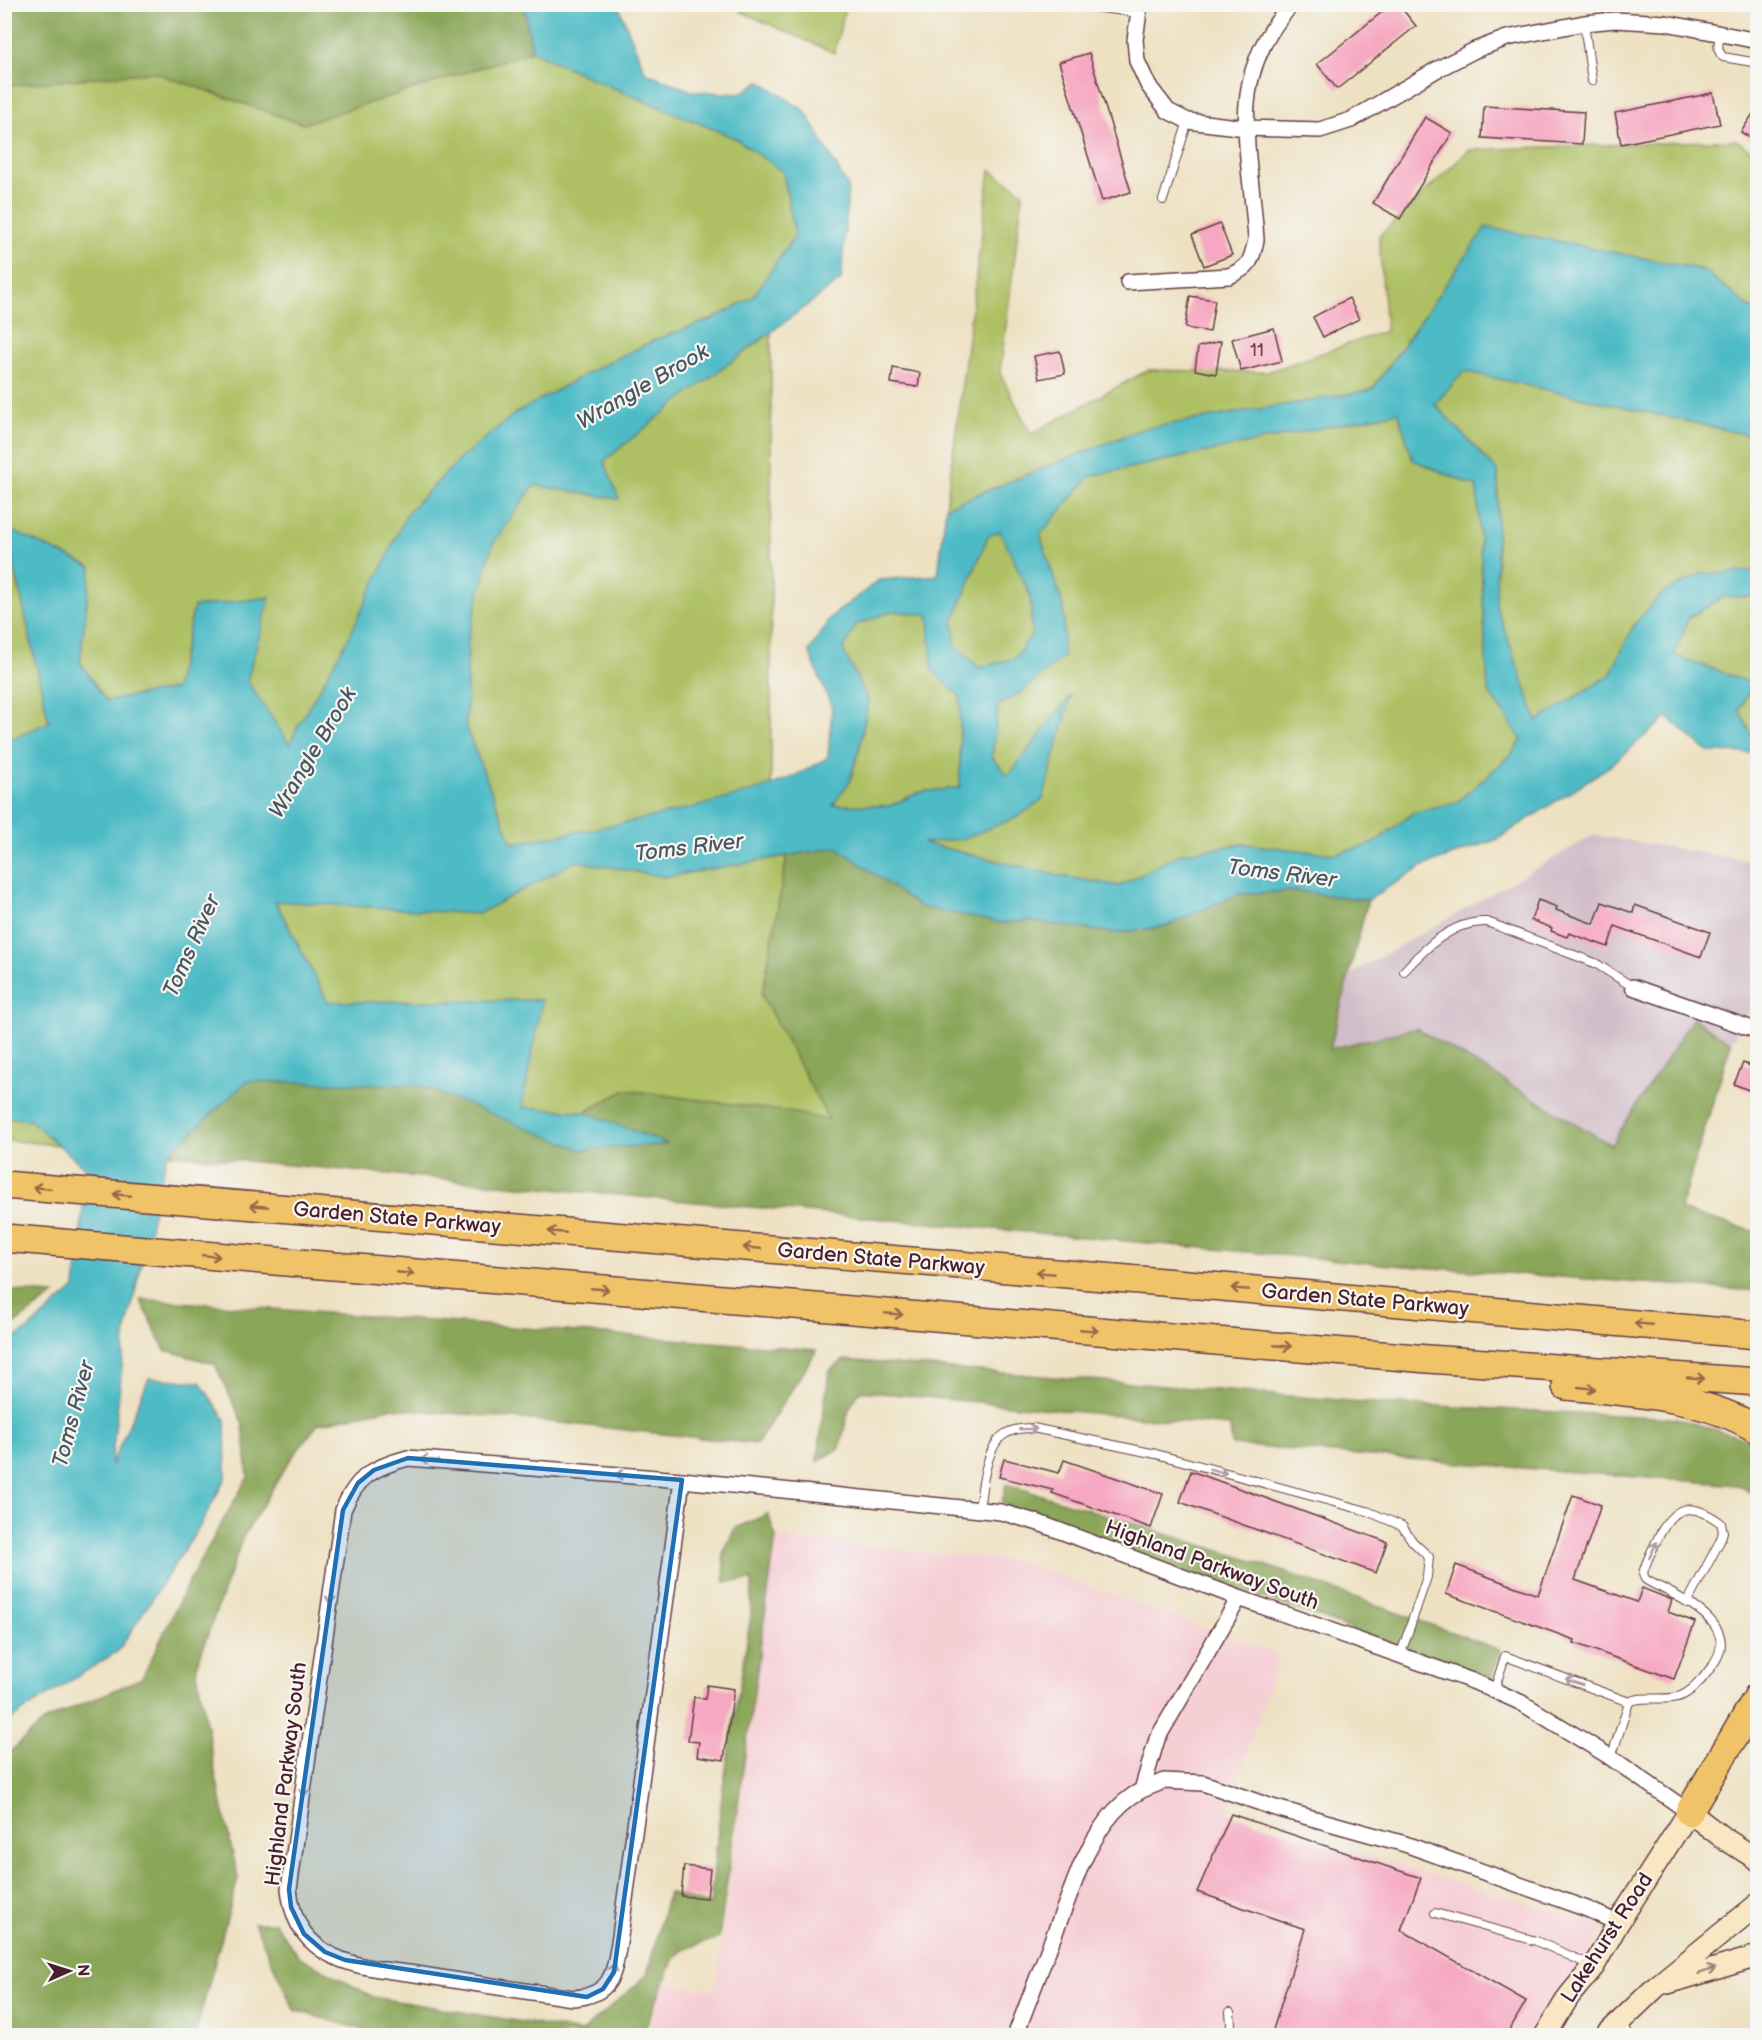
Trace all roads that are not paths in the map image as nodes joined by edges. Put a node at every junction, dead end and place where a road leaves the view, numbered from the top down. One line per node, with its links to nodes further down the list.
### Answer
1 (1292, 4): 10 (street)
2 (1078, 5): 3 (lane)
3 (1139, 9): 9 (street)
4 (1584, 23): 5 (street); 8 (lane); 10 (street)
5 (1721, 33): 6 (street); 7 (lane)
6 (1758, 41)
7 (1758, 63)
8 (1592, 81)
9 (1188, 121): 10 (street); 11 (lane)
10 (1246, 128): 12 (street)
11 (1163, 200)
12 (1128, 282)
13 (1404, 971): 14 (lane)
14 (1633, 987): 15 (street)
15 (1758, 1030)
16 (4, 1185): 19 (highway, Garden State Parkway, one-way to 16)
17 (4, 1238): 21 (highway, one-way to 21)
18 (1758, 1324): 19 (highway)
19 (1701, 1329): 20 (highway, Garden State Parkway)
20 (1758, 1335)
21 (1428, 1359): 22 (highway, one-way to 22); 23 (highway, one-way to 23)
22 (1758, 1382)
23 (1758, 1430)
24 (682, 1480): 24 (street, Highland Parkway South, one-way to 24); 25 (street, Highland Parkway South)
25 (979, 1509): 26 (street, Highland Parkway South); 28 (lane, one-way to 28)
26 (1239, 1598): 28 (street, Highland Parkway South); 33 (street)
27 (1687, 1603): 27 (lane, one-way to 27); 31 (lane)
28 (1400, 1656): 29 (street, Highland Parkway South)
29 (1494, 1691): 31 (lane, one-way to 29); 32 (street, Highland Parkway South)
30 (1758, 1696): 34 (highway)
31 (1629, 1702): 32 (lane)
32 (1611, 1758): 34 (street, Highland Parkway South)
33 (1142, 1790): 38 (street); 47 (street)
34 (1689, 1812): 35 (main road); 38 (main road, Lakehurst Road)
35 (1758, 1860)
36 (1758, 1904): 41 (main road)
37 (1435, 1913): 40 (lane)
38 (1618, 1923): 40 (main road, Lakehurst Road)
39 (1758, 1956): 41 (main road, one-way to 39)
40 (1594, 1966): 49 (main road, Lakehurst Road)
41 (1656, 1987): 43 (main road)
42 (1230, 2012): 48 (lane)
43 (1625, 2028): 50 (main road)
44 (1758, 2028): 51 (lane)
45 (816, 2036): 46 (lane)
46 (837, 2036)
47 (1016, 2036)
48 (1232, 2036)
49 (1545, 2036)
50 (1605, 2036)
51 (1748, 2036)

